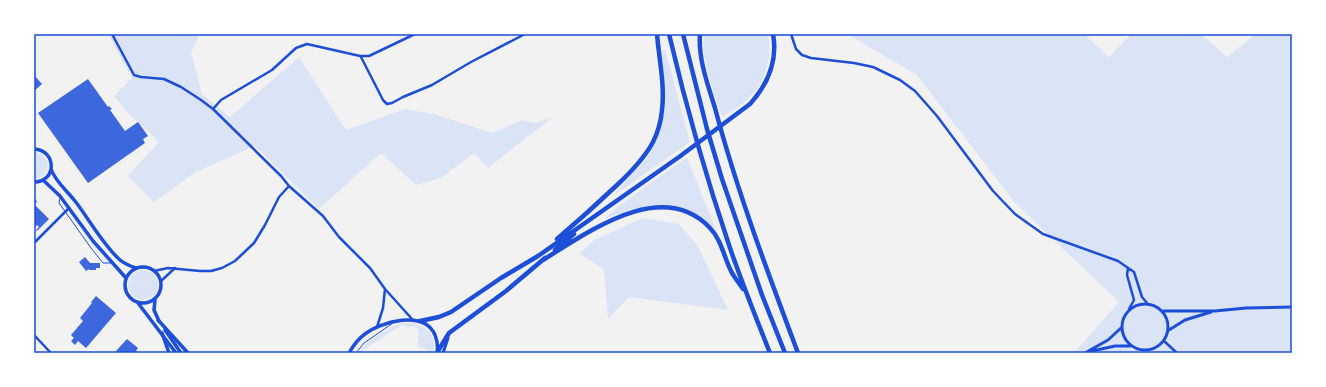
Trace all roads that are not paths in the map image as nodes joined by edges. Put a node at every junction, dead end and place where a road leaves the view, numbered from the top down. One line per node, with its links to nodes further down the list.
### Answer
1 (112, 34): 11 (street)
2 (415, 34): 10 (street)
3 (525, 34): 10 (street)
4 (656, 34): 22 (highway)
5 (669, 34): 32 (highway)
6 (683, 34): 63 (highway)
7 (700, 34): 64 (highway)
8 (773, 34): 20 (highway)
9 (790, 34): 27 (street)
10 (360, 56): 11 (street)
11 (213, 109): 16 (street)
12 (35, 148): 13 (main road)
13 (51, 169): 14 (main road); 25 (main road)
14 (43, 180): 15 (main road); 17 (main road)
15 (34, 182)
16 (289, 186): 26 (street); 31 (street)
17 (60, 196): 18 (main road); 19 (lane)
18 (70, 208): 19 (street); 24 (main road)
19 (66, 212): 21 (street); 24 (lane)
20 (595, 216): 22 (highway); 23 (highway)
21 (34, 243)
22 (538, 256): 43 (highway)
23 (542, 260): 32 (highway); 48 (highway)
24 (112, 263): 29 (main road)
25 (136, 268): 28 (main road); 29 (main road)
26 (175, 268): 28 (street); 30 (street)
27 (1128, 268): 35 (street); 37 (street)
28 (154, 271): 30 (main road)
29 (126, 278): 34 (main road)
30 (161, 281): 33 (main road)
31 (385, 289): 40 (street); 44 (street)
32 (747, 295): 62 (highway)
33 (155, 300): 34 (main road); 41 (main road)
34 (138, 303): 47 (main road)
35 (1147, 303): 37 (street); 38 (street)
36 (1292, 307): 39 (street)
37 (1129, 310): 45 (street)
38 (1163, 311): 39 (street); 46 (street)
39 (1215, 311): 46 (street)
40 (412, 319): 42 (main road); 43 (main road)
41 (158, 320): 58 (main road); 59 (main road)
42 (397, 321): 44 (main road); 60 (lane)
43 (420, 321): 53 (main road)
44 (377, 328): 52 (main road)
45 (1121, 328): 51 (street); 54 (street)
46 (1168, 330): 50 (street)
47 (162, 333): 56 (main road); 57 (main road)
48 (450, 333): 53 (highway); 61 (street)
49 (34, 335): 55 (street)
50 (1164, 341): 51 (street); 65 (street)
51 (1131, 346): 54 (street)
52 (349, 352)
53 (437, 352)
54 (1087, 352)
55 (51, 353)
56 (169, 353)
57 (176, 353)
58 (181, 353)
59 (188, 353)
60 (356, 353)
61 (443, 353)
62 (770, 353)
63 (785, 353)
64 (798, 353)
65 (1177, 353)

